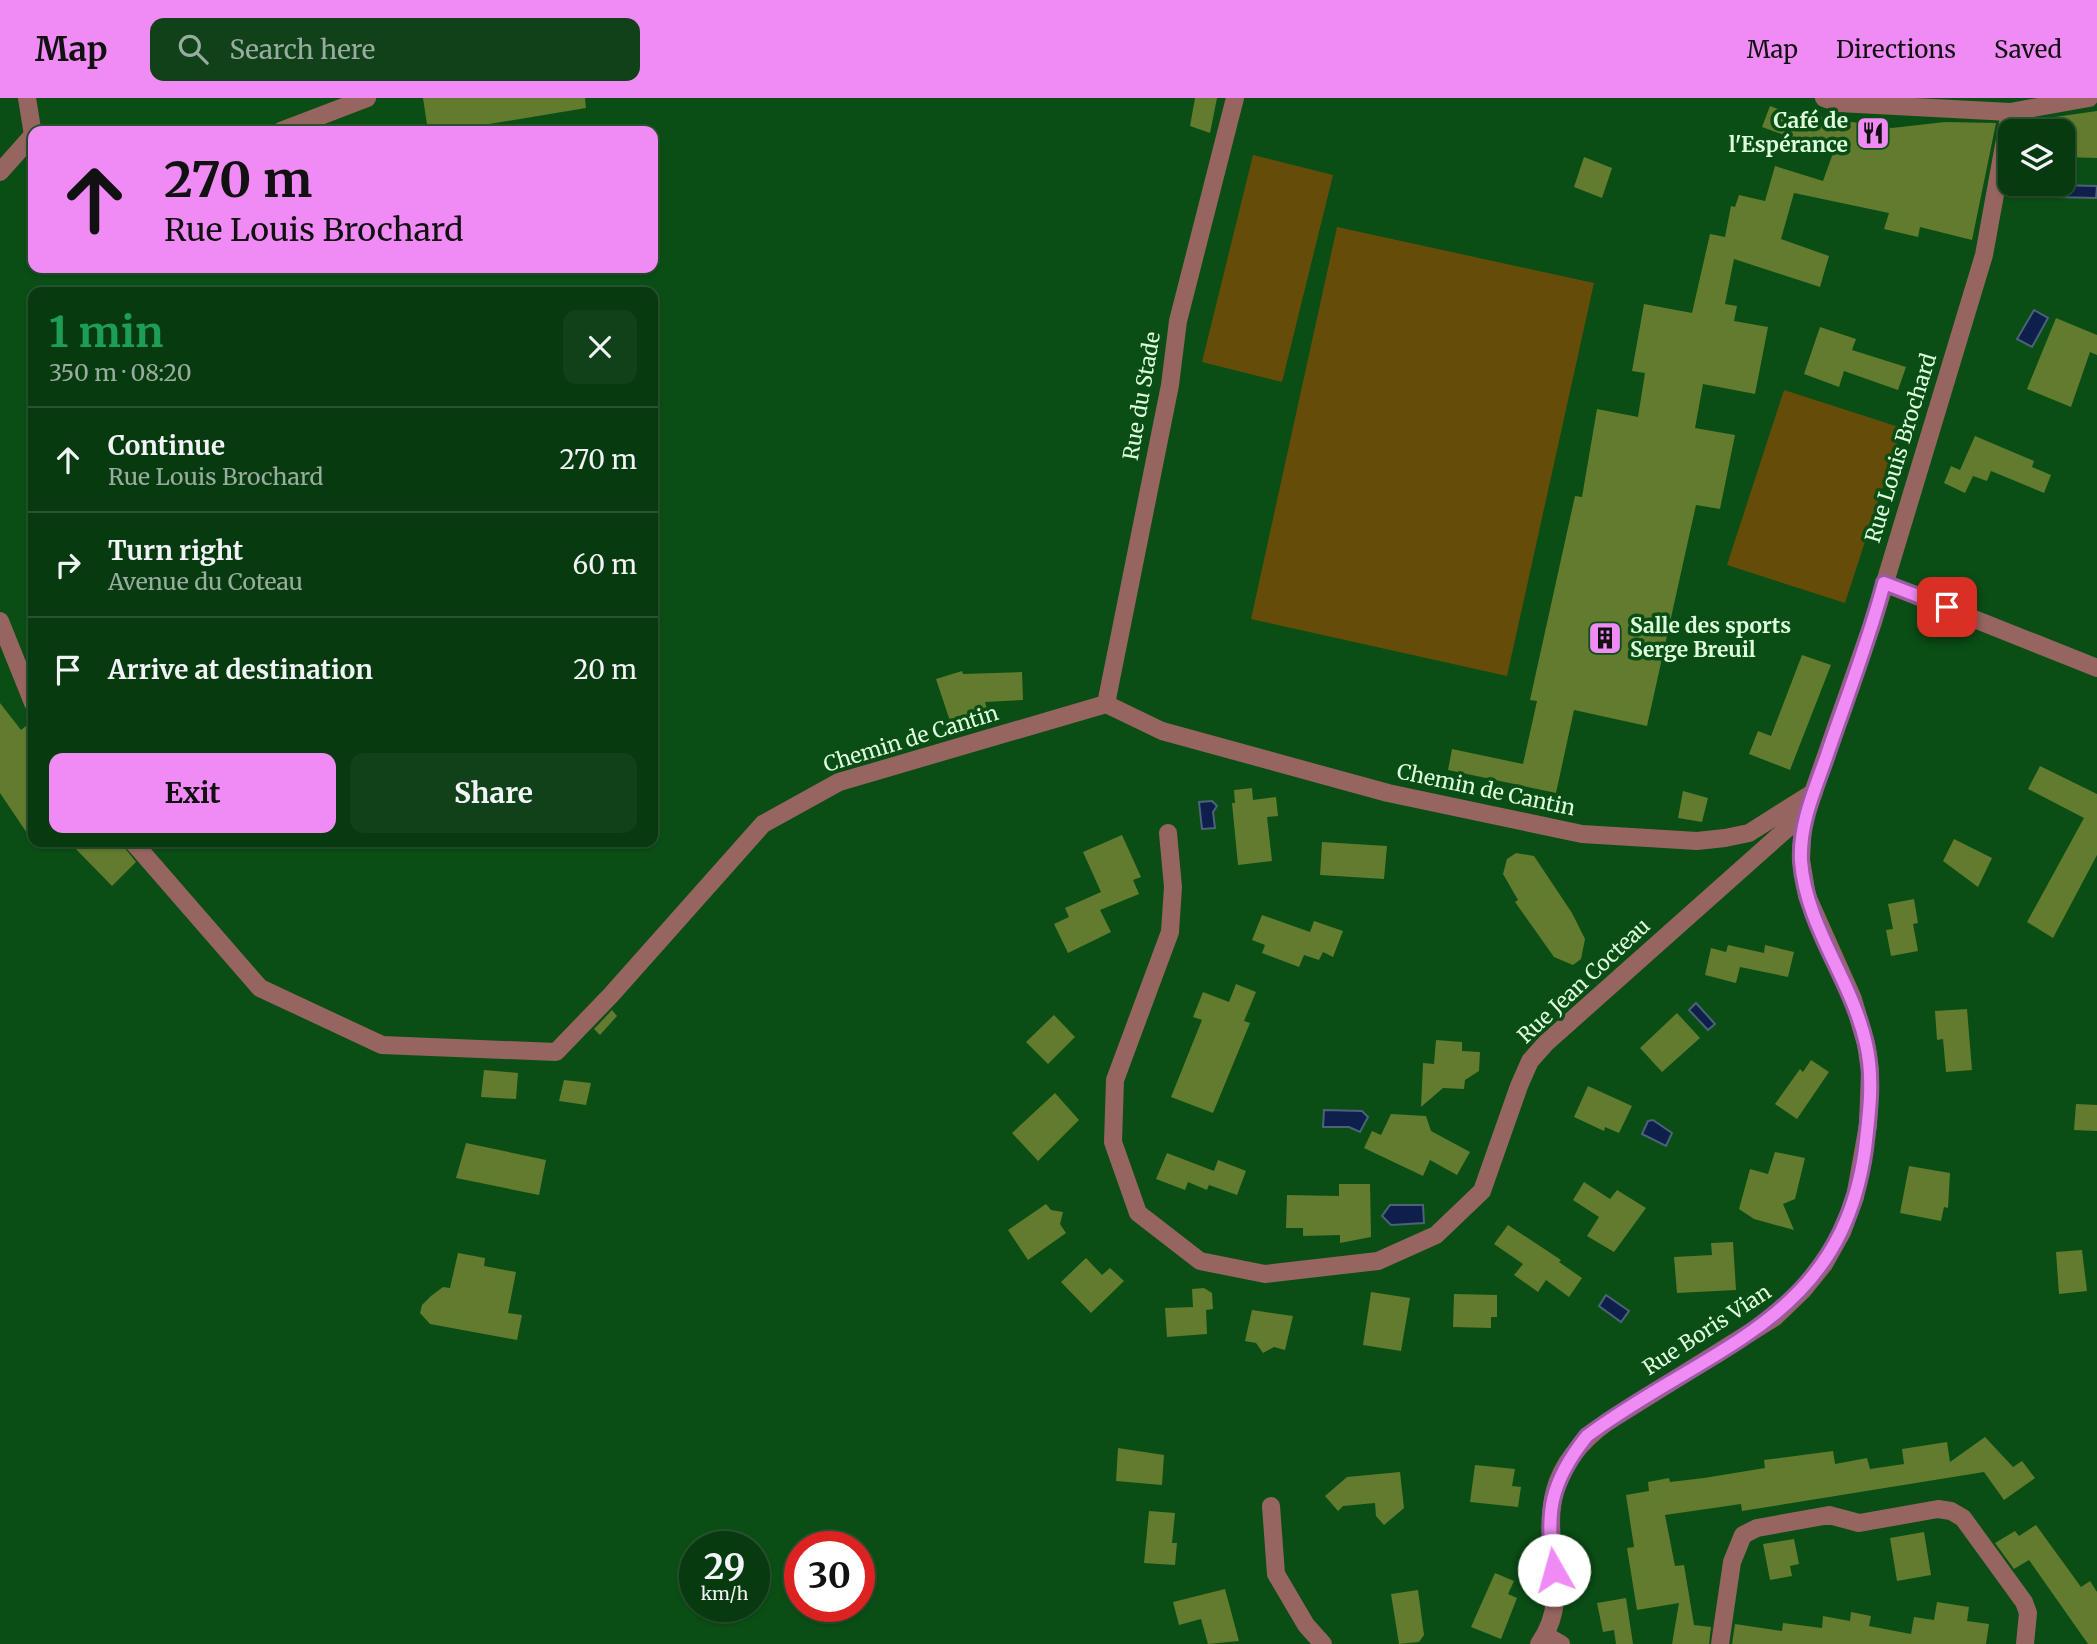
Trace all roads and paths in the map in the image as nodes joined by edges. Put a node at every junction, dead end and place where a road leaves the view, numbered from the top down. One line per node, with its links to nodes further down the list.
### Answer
1 (27, 98): 7 (street)
2 (367, 98): 8 (street)
3 (1236, 98): 15 (street, Rue du Stade)
4 (1824, 98): 6 (street)
5 (2089, 98): 6 (street)
6 (2010, 112): 11 (street, Rue Louis Brochard)
7 (32, 126)
8 (294, 126)
9 (28, 141): 10 (street)
10 (0, 172)
11 (1884, 583): 13 (street); 16 (street, Rue Louis Brochard)
12 (0, 621): 14 (street)
13 (2097, 668)
14 (28, 691)
15 (1106, 704): 16 (street, Chemin de Cantin); 18 (street, Chemin de Cantin)
16 (1814, 792): 17 (street, Rue Jean Cocteau); 20 (street, Rue Boris Vian)
17 (1168, 833)
18 (137, 847)
19 (1271, 1506): 21 (street)
20 (1548, 1641)
21 (1323, 1644)
22 (1720, 1644): 23 (street)
23 (2025, 1644)

